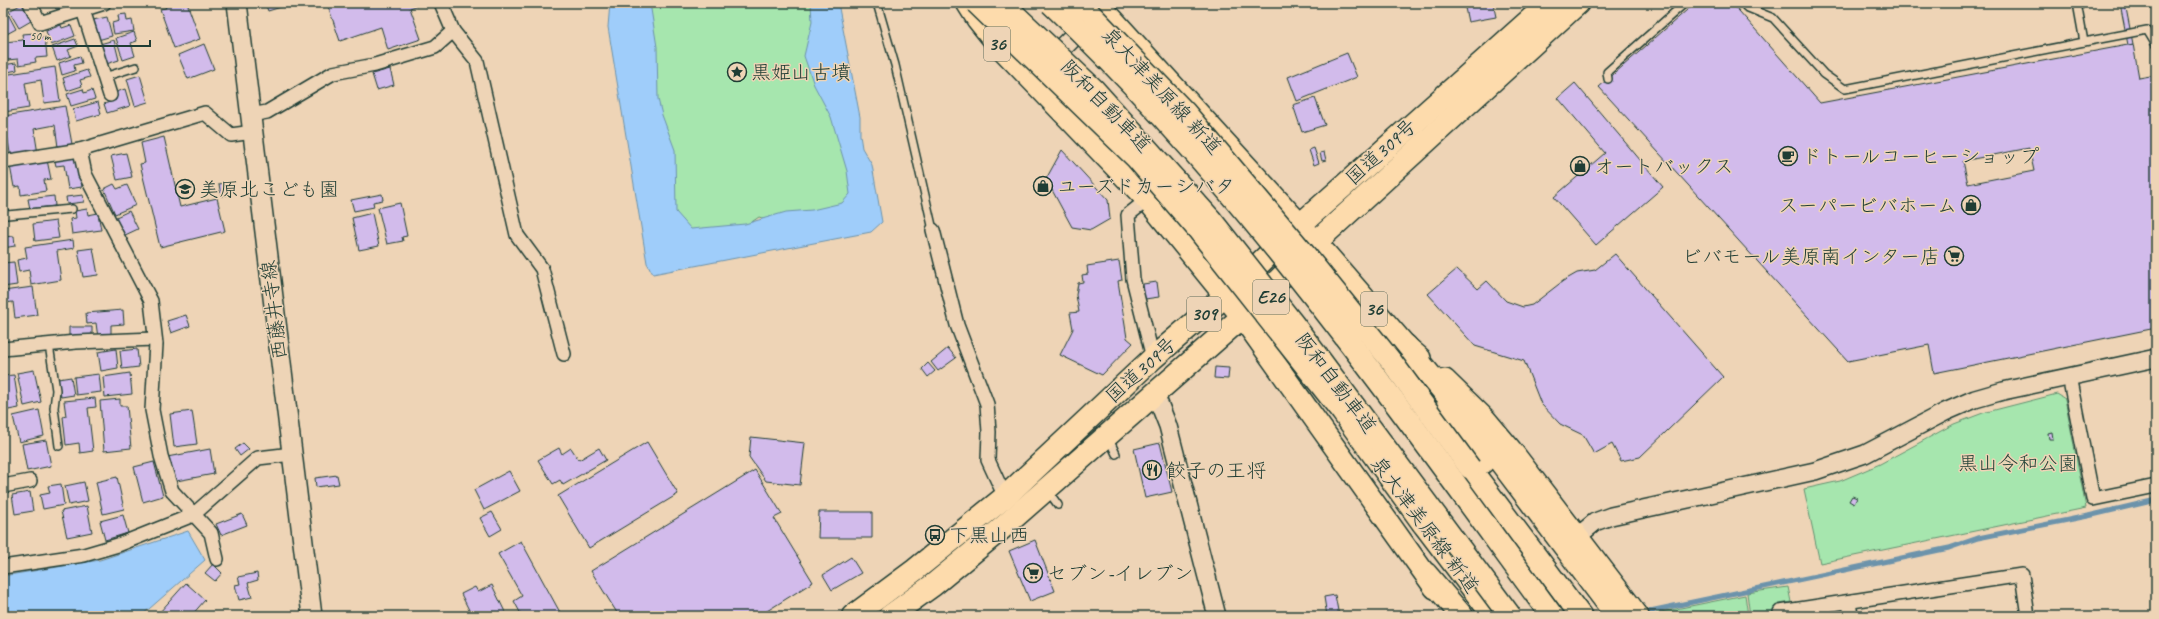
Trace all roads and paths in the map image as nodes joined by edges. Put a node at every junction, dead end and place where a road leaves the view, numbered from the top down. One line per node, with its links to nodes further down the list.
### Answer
1 (30, 3): 17 (street)
2 (104, 3): 17 (street)
3 (237, 3): 26 (main road, 西藤井寺線)
4 (441, 3): 18 (street)
5 (877, 3): 33 (lane)
6 (968, 3): 23 (main road, 36)
7 (976, 3): 67 (main road, 泉大津美原線 新道 / 36, bridge)
8 (1002, 3): 68 (highway, 阪和自動車道 / E26, bridge)
9 (1052, 3): 69 (highway, 阪和自動車道 / E26, bridge)
10 (1080, 3): 44 (main road, 泉大津美原線 新道 / 36, bridge)
11 (1549, 3): 32 (highway, 国道309号 / 309)
12 (1578, 3): 34 (highway, 国道309号 / 309)
13 (1685, 3): 24 (lane)
14 (2077, 3): 19 (lane)
15 (1102, 4): 23 (main road); 32 (main road, 36)
16 (1745, 4): 19 (lane)
17 (83, 10): 22 (street)
18 (452, 31): 26 (street); 41 (street)
19 (2084, 42): 20 (lane)
20 (2156, 44)
21 (136, 67): 22 (lane)
22 (104, 77): 25 (street)
23 (1032, 79): 29 (main road, 36)
24 (1608, 79)
25 (110, 95)
26 (252, 123): 27 (street); 48 (main road, 西藤井寺線)
27 (80, 150): 28 (street); 37 (street)
28 (3, 162)
29 (1147, 200): 35 (main road, 36); 42 (street)
30 (72, 209): 31 (lane)
31 (3, 211)
32 (1300, 225): 34 (main road, 36); 35 (highway, 国道309号 / 309)
33 (933, 230): 53 (street)
34 (1316, 242): 36 (highway, 国道309号 / 309); 39 (main road, 36)
35 (1225, 296): 36 (main road, 36); 42 (highway, 国道309号 / 309)
36 (1242, 317): 46 (highway, 国道309号 / 309); 58 (main road, 36)
37 (155, 339): 38 (street); 54 (street)
38 (48, 345): 40 (street); 47 (lane)
39 (1406, 346): 55 (main road, 36); 72 (highway)
40 (3, 349)
41 (564, 354)
42 (1153, 358): 53 (highway, 国道309号 / 309)
43 (2156, 358): 45 (street)
44 (1391, 361): 49 (highway, bridge)
45 (2069, 376): 52 (street); 55 (street)
46 (1155, 394): 63 (highway, 国道309号 / 309); 64 (street)
47 (59, 446)
48 (292, 454): 54 (street); 61 (main road, 西藤井寺線)
49 (1476, 463): 70 (main road); 71 (highway)
50 (30, 482): 51 (street)
51 (3, 486)
52 (2156, 486)
53 (1005, 496): 62 (highway, 国道309号 / 309)
54 (193, 515): 56 (street); 57 (street)
55 (1577, 537): 73 (main road, 36)
56 (217, 559)
57 (3, 567)
58 (1426, 574): 65 (main road, 36); 66 (highway)
59 (1849, 602): 60 (street); 74 (street); 75 (street)
60 (1780, 612)
61 (312, 616)
62 (853, 616)
63 (890, 616)
64 (1217, 616)
65 (1452, 616)
66 (1462, 616)
67 (1493, 616)
68 (1510, 616)
69 (1552, 616)
70 (1580, 616)
71 (1599, 616)
72 (1617, 616)
73 (1638, 616)
74 (1851, 616)
75 (2028, 616)

